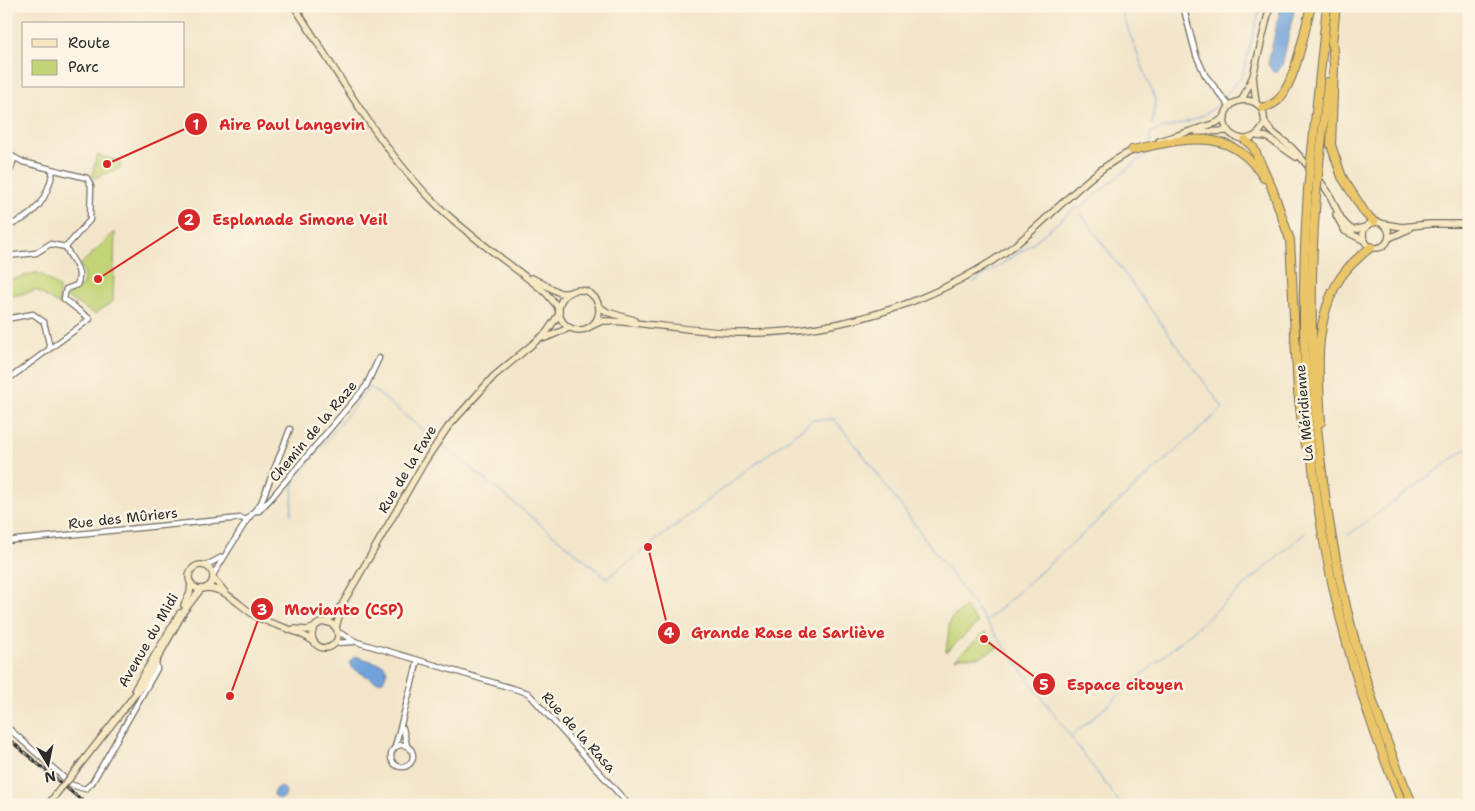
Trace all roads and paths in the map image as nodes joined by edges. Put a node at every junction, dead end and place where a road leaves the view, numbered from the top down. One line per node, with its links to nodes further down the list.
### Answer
1 (294, 6): 34 (main road)
2 (1183, 6): 11 (street)
3 (1270, 6): 8 (main road)
4 (1311, 6): 10 (highway)
5 (1327, 6): 48 (highway, La Méridienne, bridge)
6 (1336, 6): 7 (highway, La Méridienne)
7 (1332, 39): 23 (highway); 47 (highway, La Méridienne, bridge)
8 (1252, 76): 9 (main road); 10 (main road)
9 (1242, 100): 10 (main road); 11 (main road)
10 (1259, 106): 13 (main road)
11 (1230, 107): 12 (main road)
12 (1225, 117): 14 (main road); 15 (main road)
13 (1265, 123): 16 (main road); 29 (main road)
14 (1228, 131): 15 (main road); 17 (main road)
15 (1187, 133): 18 (main road)
16 (1257, 136): 17 (main road); 31 (main road)
17 (1245, 140): 24 (highway)
18 (1132, 150): 24 (highway); 40 (main road)
19 (6, 153): 20 (street)
20 (14, 159): 21 (street); 22 (street)
21 (53, 170): 27 (street); 32 (street)
22 (6, 182)
23 (1374, 222): 25 (main road); 29 (main road)
24 (1286, 223): 48 (highway)
25 (1384, 224): 28 (main road); 30 (main road)
26 (1469, 224): 28 (main road)
27 (6, 226)
28 (1418, 226): 30 (main road)
29 (1366, 227): 31 (main road)
30 (1389, 238): 31 (main road)
31 (1368, 244): 47 (highway)
32 (66, 247): 33 (street); 42 (street)
33 (6, 256)
34 (519, 271): 35 (main road); 37 (main road)
35 (570, 293): 36 (main road); 37 (main road)
36 (599, 306): 39 (main road); 40 (main road)
37 (559, 314): 41 (main road); 44 (main road, Rue de la Fave)
38 (6, 320): 42 (street)
39 (594, 325): 40 (main road); 41 (main road)
40 (661, 325)
41 (569, 328): 44 (main road, Rue de la Fave)
42 (50, 348): 45 (street)
43 (379, 358): 49 (street, Chemin de la Raze)
44 (510, 362): 58 (main road, Rue de la Fave)
45 (6, 381)
46 (290, 429): 49 (street)
47 (1322, 477): 77 (highway, La Méridienne)
48 (1314, 484): 76 (highway, La Méridienne)
49 (256, 511): 50 (street)
50 (247, 520): 51 (street, Rue des Mûriers); 52 (street)
51 (6, 541)
52 (225, 554): 53 (street); 54 (street)
53 (205, 566): 54 (main road); 55 (main road)
54 (213, 576): 56 (main road); 57 (main road)
55 (191, 583): 56 (main road); 62 (main road, Avenue du Midi)
56 (203, 588): 57 (main road); 68 (main road, Avenue du Midi)
57 (234, 601): 60 (main road)
58 (343, 603): 59 (main road, Rue de la Fave); 63 (main road, Rue de la Fave)
59 (327, 622): 61 (main road); 63 (main road)
60 (287, 628): 61 (main road); 64 (main road)
61 (314, 628): 64 (main road)
62 (170, 630): 68 (street); 69 (main road, Avenue du Midi)
63 (337, 630): 65 (street); 66 (main road)
64 (313, 641): 66 (main road)
65 (356, 642): 66 (street); 67 (street)
66 (335, 643)
67 (418, 660): 70 (street); 75 (street, Rue de la Rasa)
68 (156, 664): 69 (main road, Avenue du Midi); 71 (street)
69 (123, 708): 74 (main road, Avenue du Midi, bridge)
70 (402, 722): 72 (street); 73 (street)
71 (6, 726)
72 (407, 746): 73 (street); 73 (street)
73 (395, 747)
74 (48, 805)
75 (629, 805)
76 (1403, 805)
77 (1413, 805)

